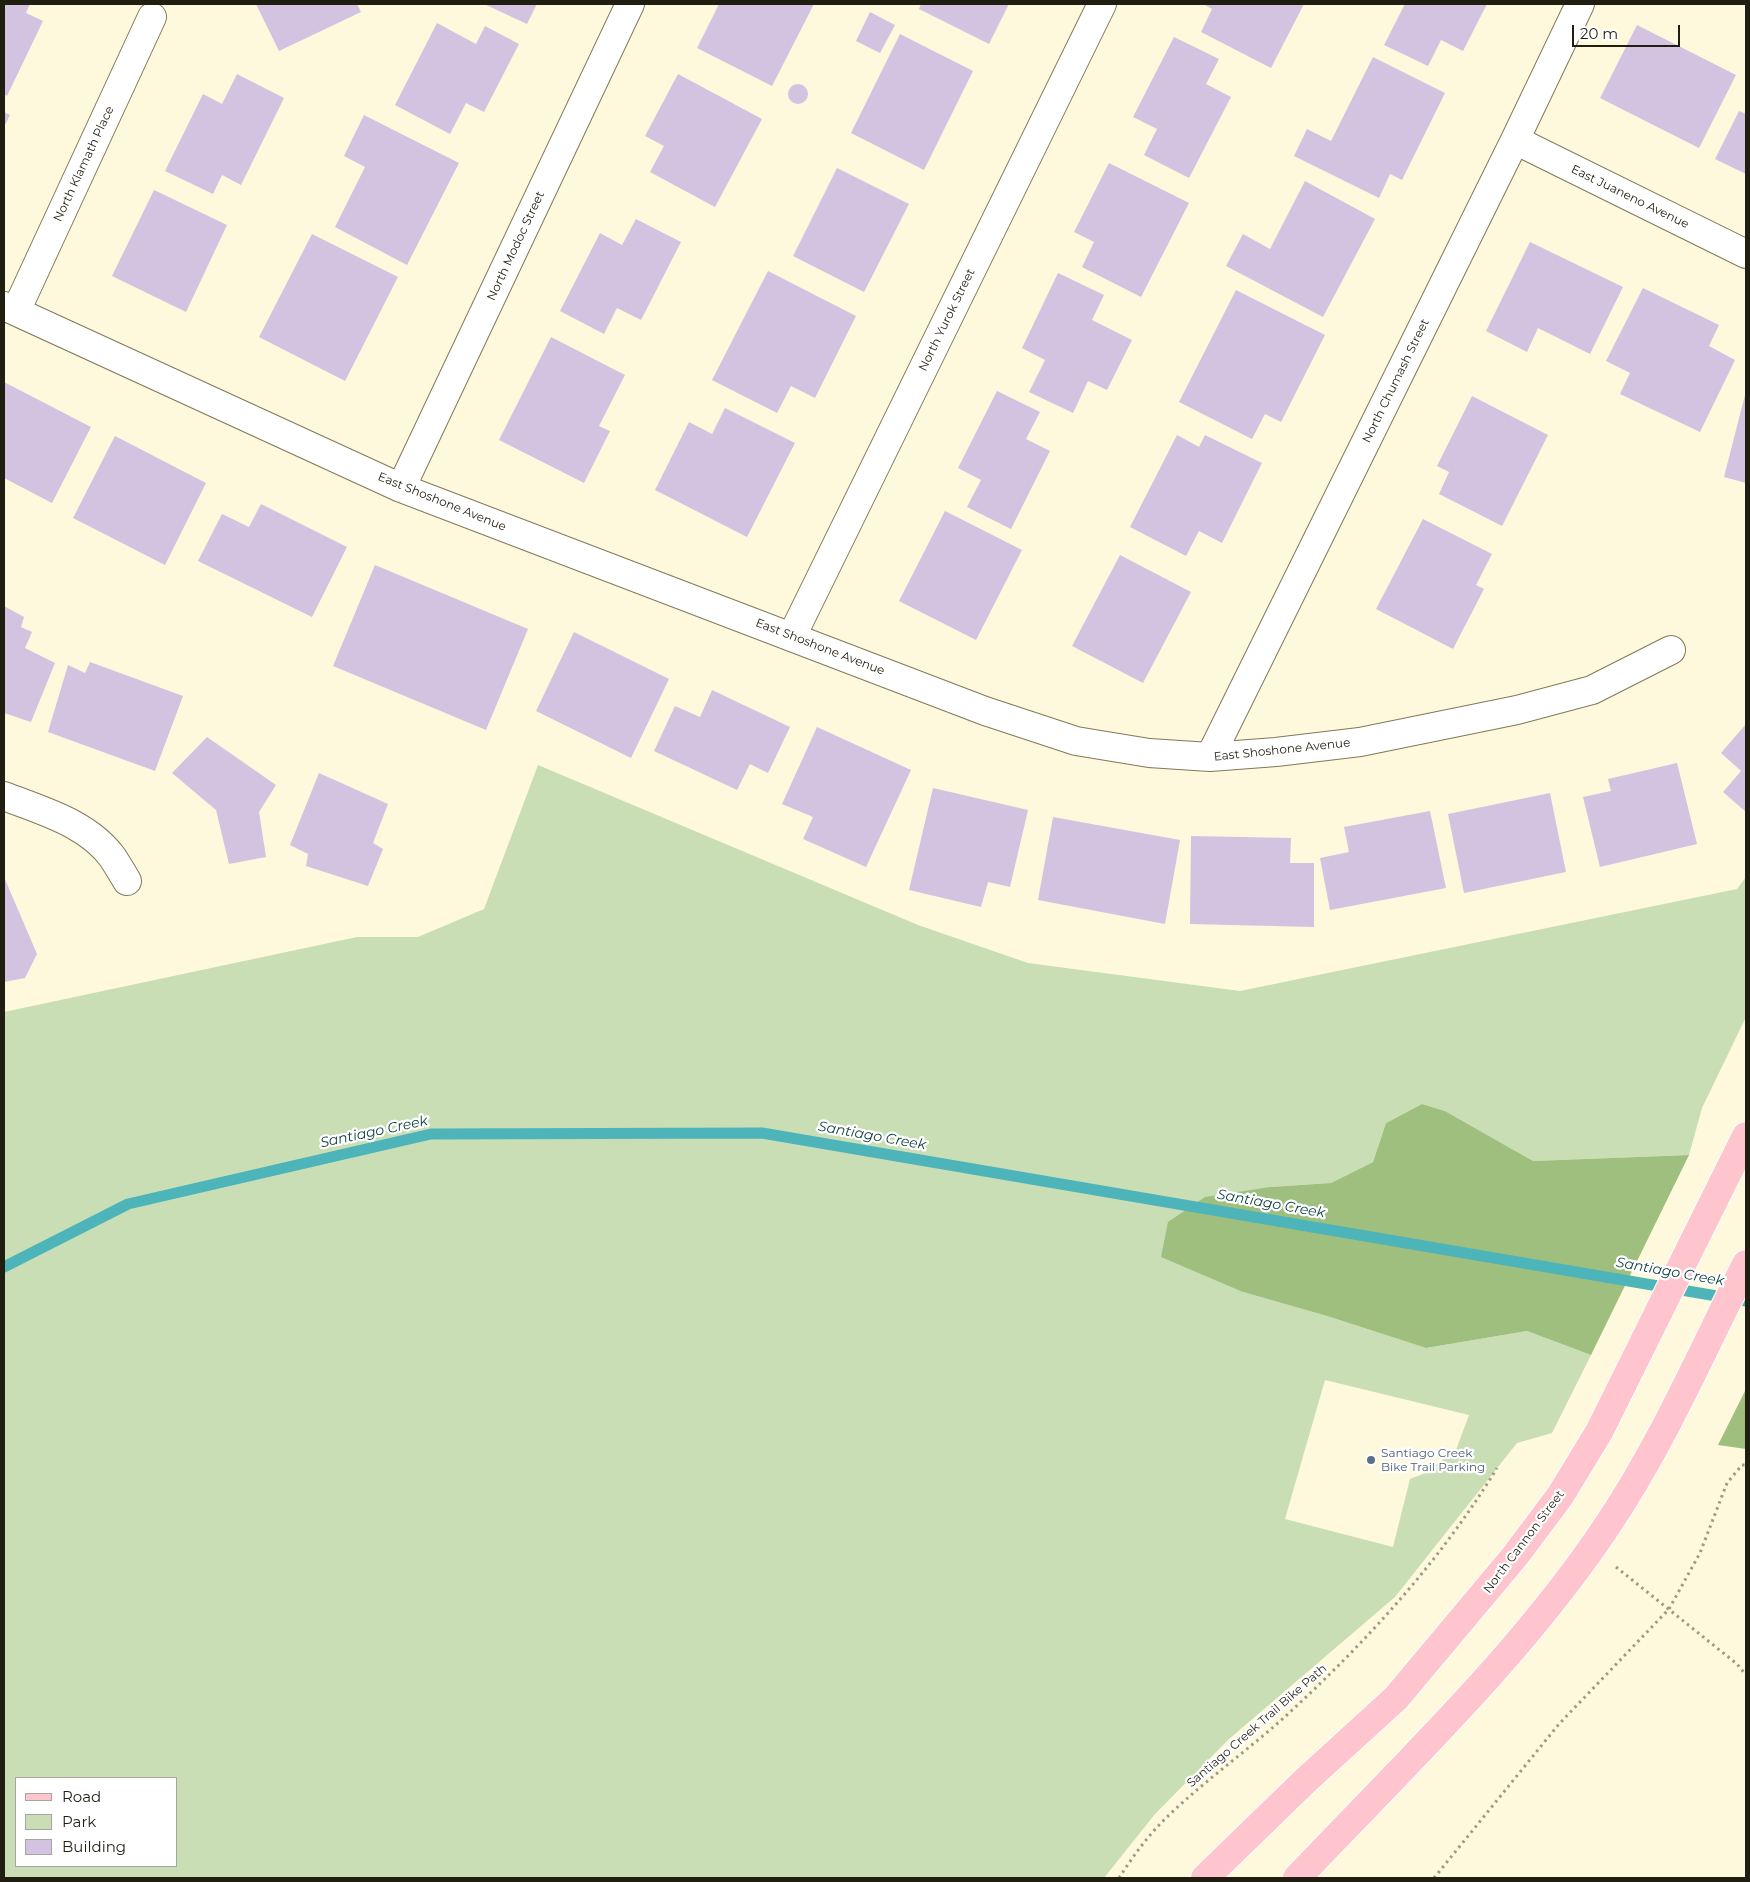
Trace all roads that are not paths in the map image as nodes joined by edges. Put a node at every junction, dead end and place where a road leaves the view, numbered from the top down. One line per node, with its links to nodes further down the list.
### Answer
1 (630, 4): 8 (street, North Modoc Street)
2 (1102, 4): 9 (street, North Yurok Street)
3 (1580, 4): 5 (street, North Chumash Street)
4 (152, 17): 7 (street, North Klamath Place)
5 (1515, 140): 6 (street, East Juaneno Avenue); 11 (street, North Chumash Street)
6 (1746, 254)
7 (10, 308): 8 (street, East Shoshone Avenue)
8 (401, 488): 9 (street, East Shoshone Avenue)
9 (792, 636): 11 (street, East Shoshone Avenue)
10 (1672, 650): 11 (street, East Shoshone Avenue)
11 (1210, 757)
12 (4, 796): 13 (street)
13 (127, 881)
14 (1746, 1136): 16 (main road, North Cannon Street)
15 (1746, 1264): 17 (main road)
16 (1205, 1878)
17 (1297, 1878)

